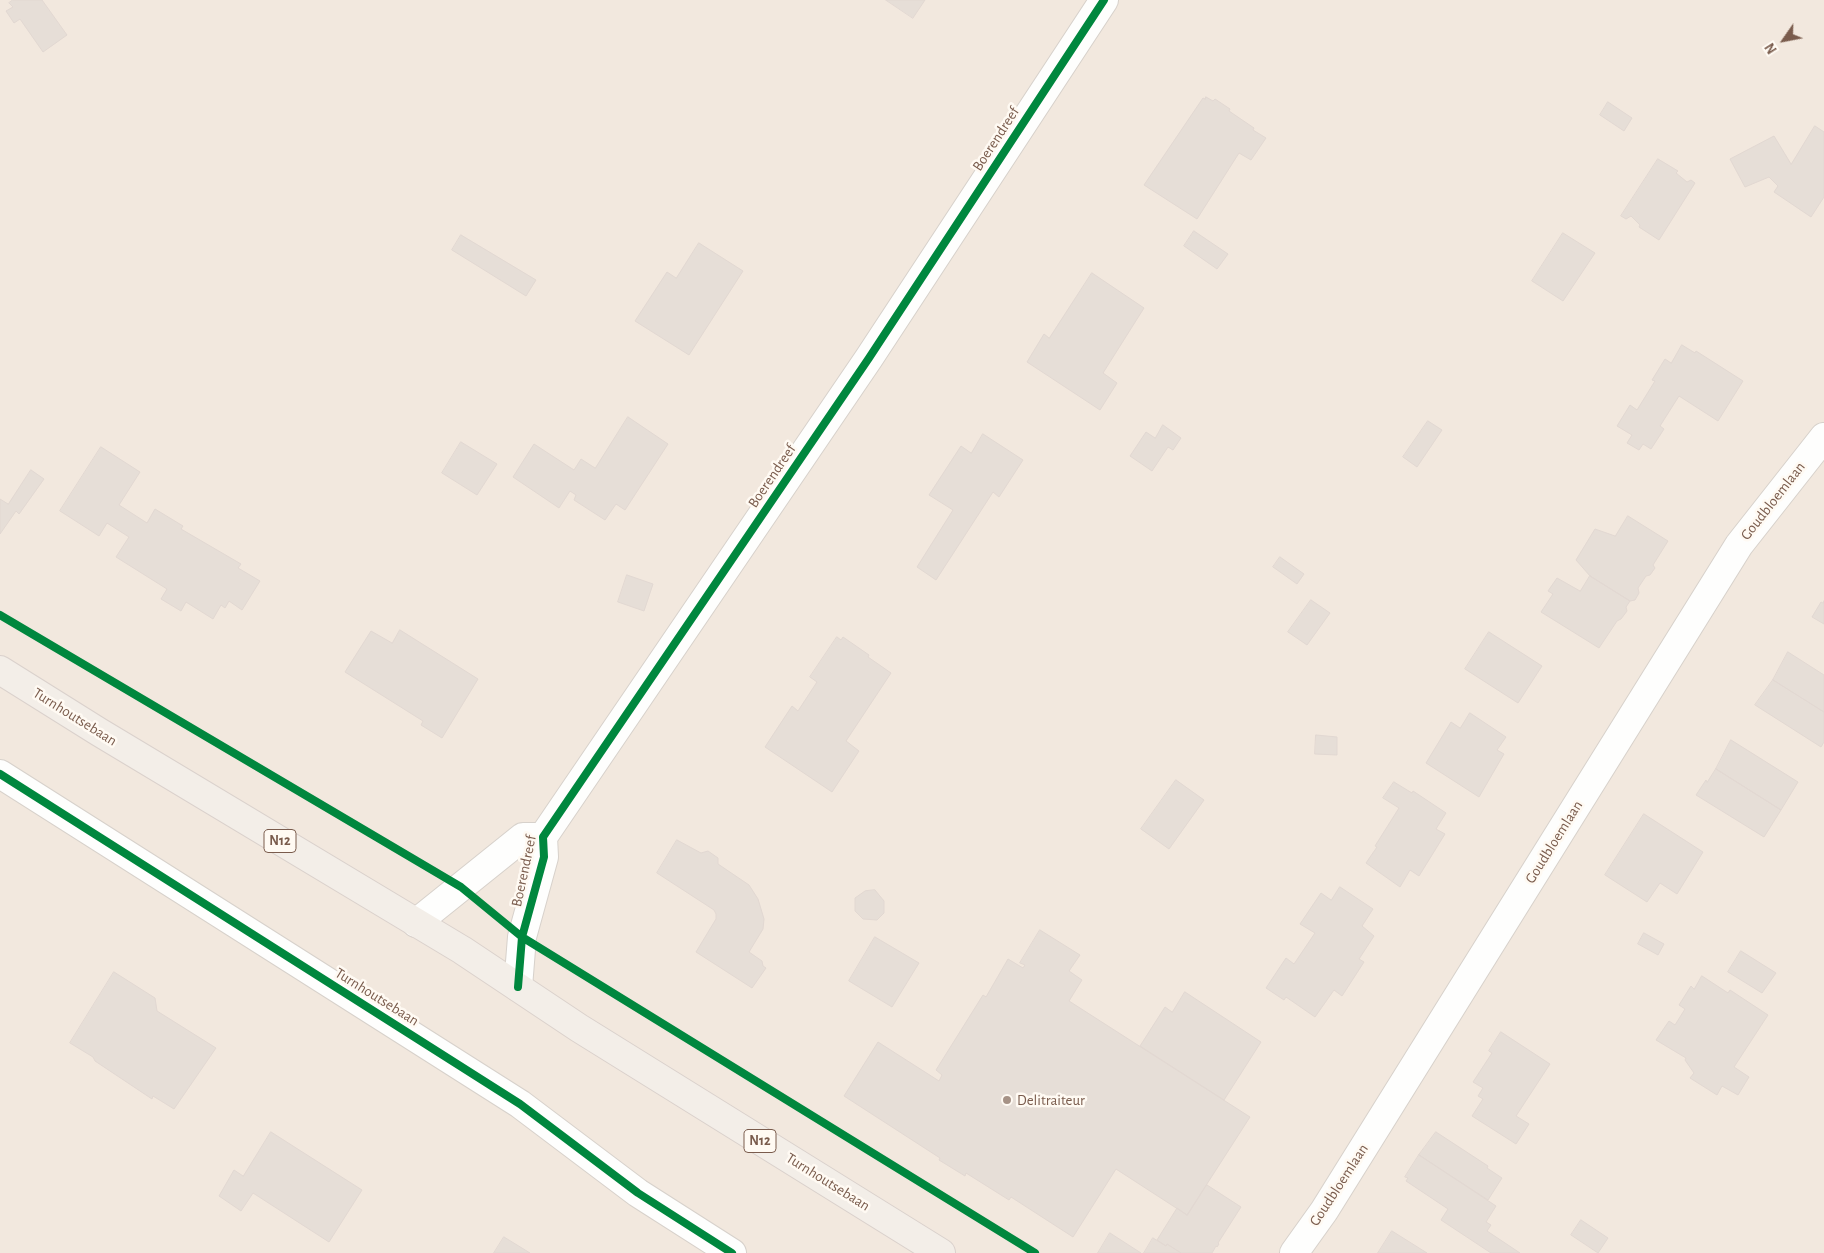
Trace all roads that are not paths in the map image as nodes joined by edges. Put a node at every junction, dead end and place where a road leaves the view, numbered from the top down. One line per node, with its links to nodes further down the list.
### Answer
1 (1104, 0): 5 (street, Boerendreef)
2 (1824, 437): 10 (street, Goudbloemlaan)
3 (0, 670): 6 (main road, Turnhoutsebaan / N12)
4 (0, 774): 8 (street, Turnhoutsebaan)
5 (543, 837): 6 (street, Boerendreef); 7 (street, Boerendreef)
6 (416, 922): 7 (main road, Turnhoutsebaan / N12)
7 (518, 987): 9 (main road, Turnhoutsebaan / N12)
8 (732, 1253)
9 (941, 1253)
10 (1294, 1253)

